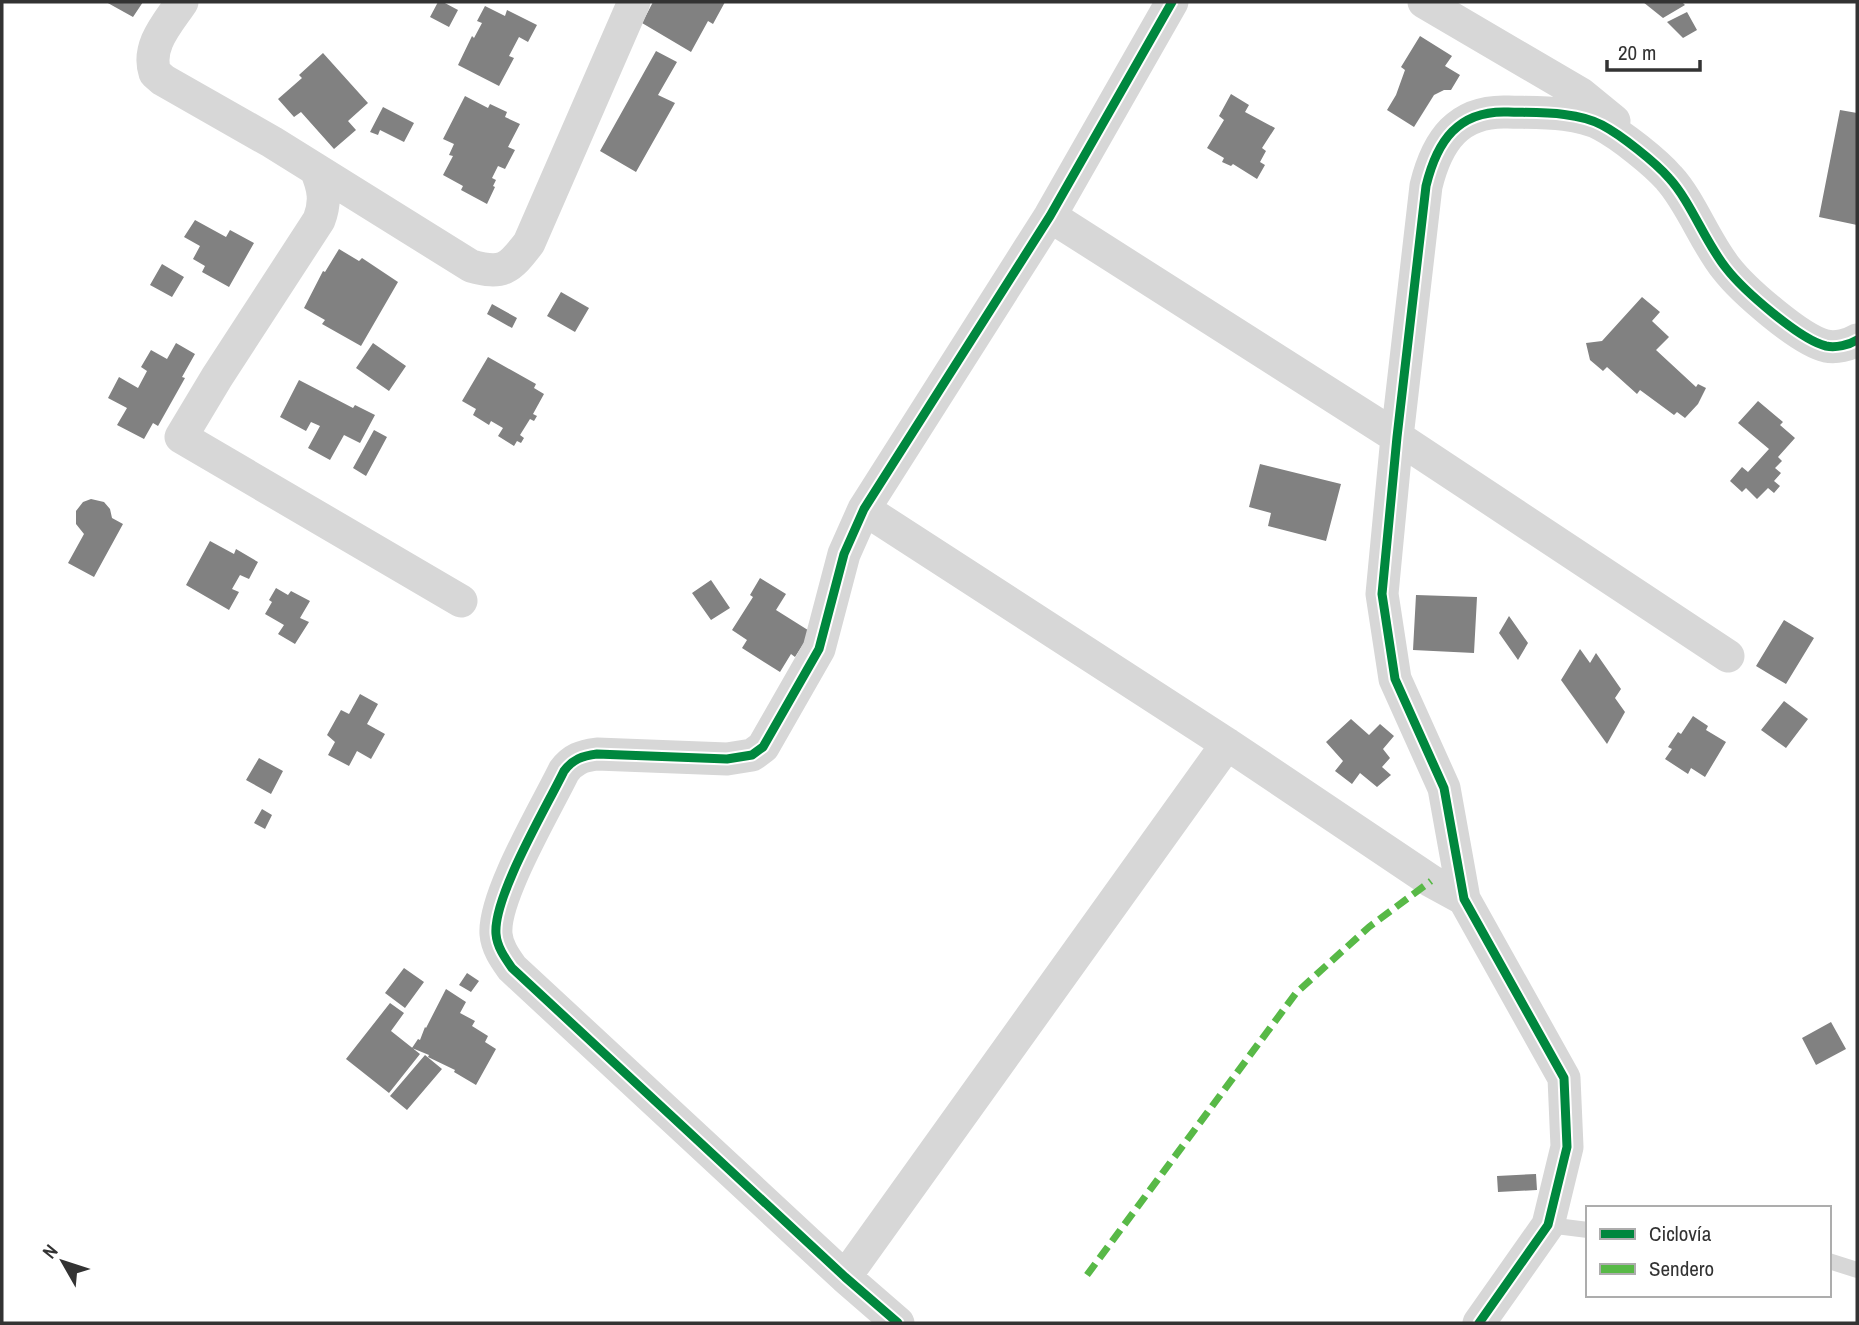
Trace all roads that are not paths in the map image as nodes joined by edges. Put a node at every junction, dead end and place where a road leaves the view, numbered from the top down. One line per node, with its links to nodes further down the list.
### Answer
1 (182, 2): 5 (street)
2 (634, 2): 5 (street)
3 (1172, 2): 7 (street)
4 (1424, 2): 6 (street)
5 (316, 170): 11 (street)
6 (1670, 178): 8 (street); 9 (street)
7 (1050, 216): 9 (street); 10 (street)
8 (1857, 340)
9 (1396, 437): 12 (street); 14 (street)
10 (864, 509): 13 (street); 19 (street)
11 (461, 601)
12 (1728, 656)
13 (1227, 744): 14 (street); 19 (street)
14 (1464, 899): 15 (street)
15 (1548, 1225): 16 (lane); 21 (street)
16 (1586, 1230)
17 (1831, 1262): 18 (lane)
18 (1857, 1270)
19 (845, 1277): 20 (street)
20 (898, 1323)
21 (1479, 1323)

